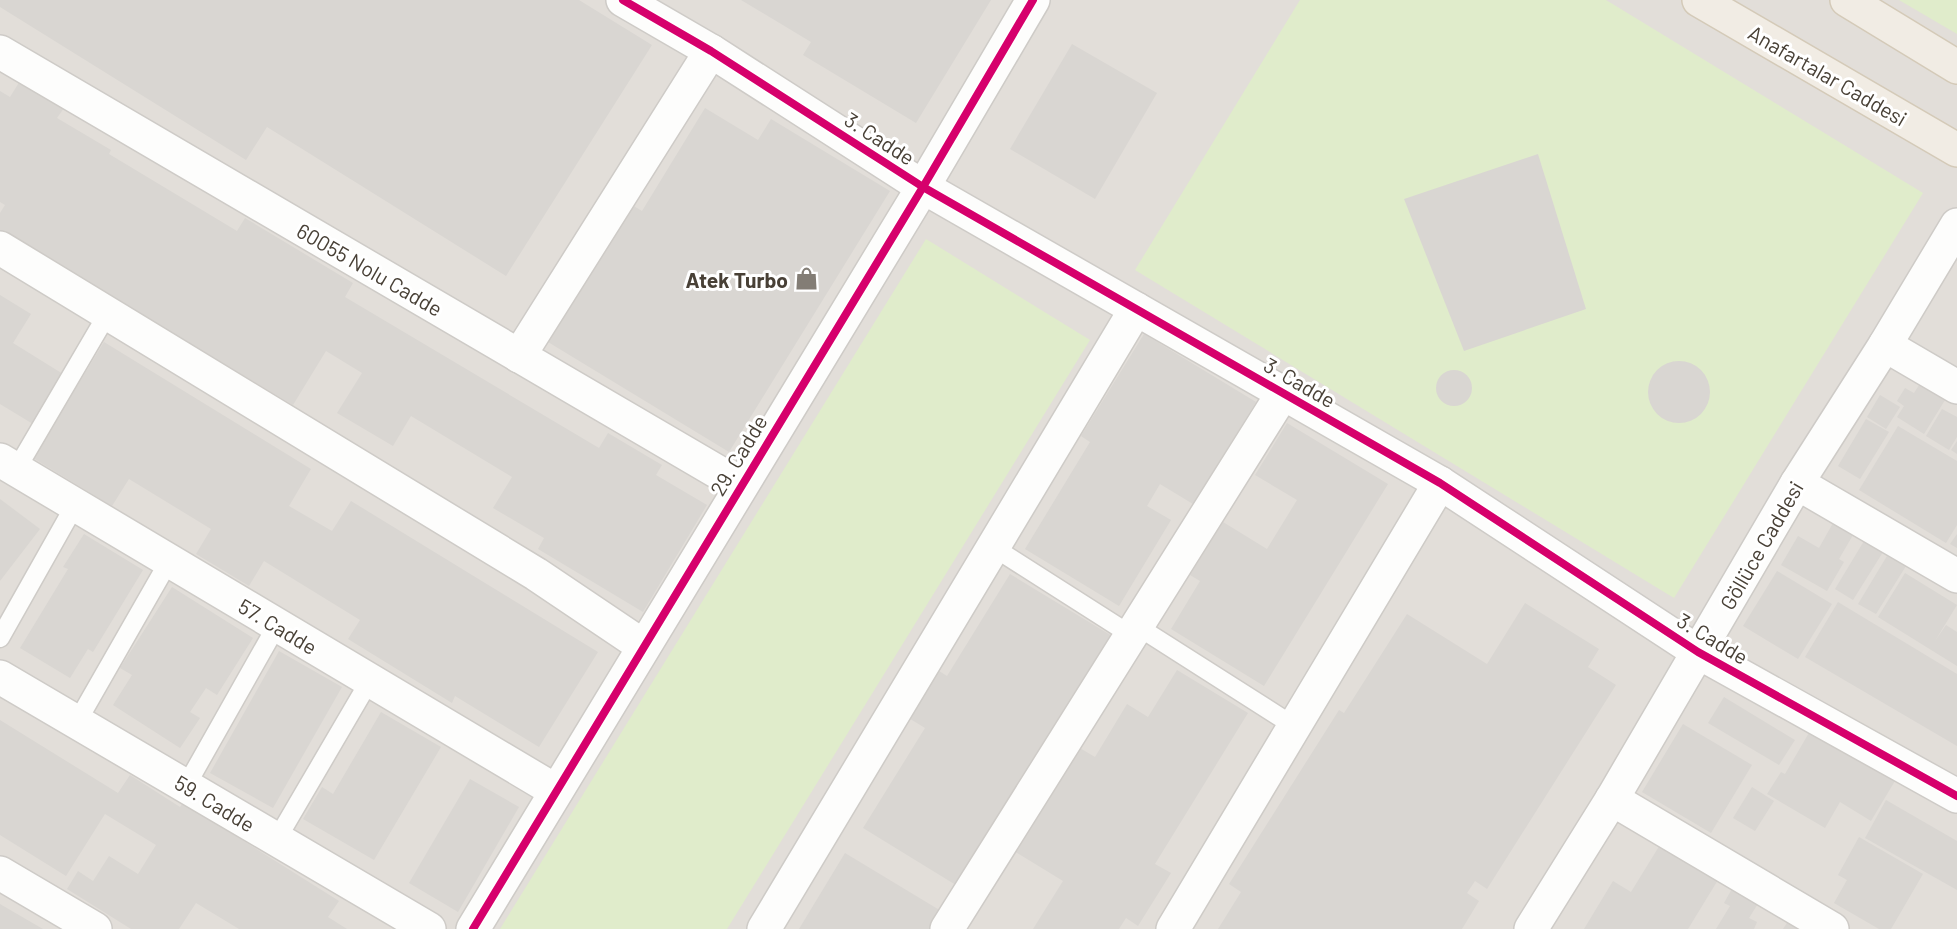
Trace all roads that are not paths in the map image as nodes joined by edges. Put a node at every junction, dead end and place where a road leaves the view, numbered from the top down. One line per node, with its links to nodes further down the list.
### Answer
1 (623, 0): 5 (street, 3. Cadde)
2 (1033, 0): 9 (street, 29. Cadde)
3 (1699, 0): 8 (main road, Anafartalar Caddesi)
4 (1847, 0): 7 (main road)
5 (711, 51): 9 (street, 3. Cadde); 15 (street)
6 (0, 52): 15 (street, 60055 Nolu Cadde)
7 (1957, 67)
8 (1957, 150)
9 (923, 187): 12 (street, 3. Cadde); 21 (street, 29. Cadde)
10 (1957, 225): 14 (street, Göllüce Caddesi)
11 (0, 248): 13 (street)
12 (1136, 309): 17 (street, 3. Cadde); 23 (street)
13 (108, 314): 18 (lane); 29 (street)
14 (1885, 345): 16 (street); 20 (street, Göllüce Caddesi)
15 (519, 356): 21 (street, 60055 Nolu Cadde)
16 (1957, 387)
17 (1283, 393): 19 (street, 3. Cadde); 27 (street)
18 (8, 465): 22 (street, 57. Cadde)
19 (1440, 483): 30 (street, 3. Cadde); 34 (street)
20 (1797, 483): 25 (street); 30 (street, Göllüce Caddesi)
21 (740, 485): 29 (street, 29. Cadde)
22 (75, 505): 24 (street, 57. Cadde); 28 (lane)
23 (993, 547): 27 (lane); 44 (street)
24 (169, 561): 26 (street, 57. Cadde); 33 (lane)
25 (1957, 576)
26 (277, 625): 32 (street, 57. Cadde); 35 (lane)
27 (1134, 631): 34 (lane); 45 (street)
28 (0, 638)
29 (643, 646): 36 (street, 29. Cadde)
30 (1698, 652): 37 (street, 3. Cadde); 38 (street, Göllüce Caddesi)
31 (0, 676): 33 (street, 59. Cadde)
32 (370, 680): 36 (street, 57. Cadde); 39 (lane)
33 (77, 722): 35 (street, 59. Cadde)
34 (1294, 726): 46 (street)
35 (186, 786): 39 (street, 59. Cadde)
36 (556, 791): 43 (street, 29. Cadde)
37 (1957, 796)
38 (1612, 799): 47 (street, Göllüce Caddesi); 48 (street)
39 (277, 839): 42 (street, 59. Cadde)
40 (0, 873): 41 (street)
41 (95, 929)
42 (429, 929)
43 (473, 929)
44 (764, 929)
45 (946, 929)
46 (1173, 929)
47 (1531, 929)
48 (1832, 929)

